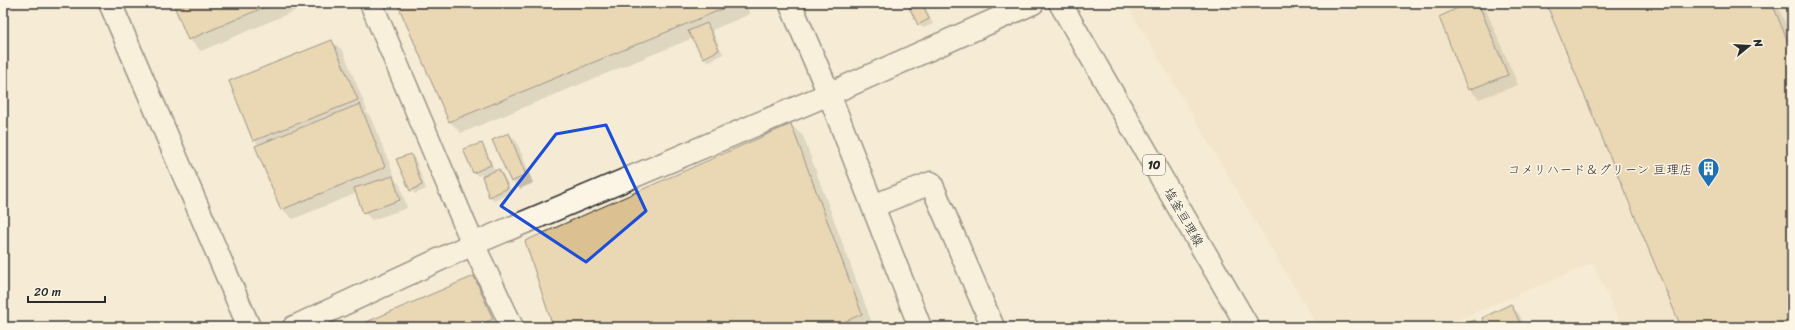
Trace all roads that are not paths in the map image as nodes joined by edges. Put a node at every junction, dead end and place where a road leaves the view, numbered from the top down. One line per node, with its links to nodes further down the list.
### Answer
1 (110, 3): 9 (main road)
2 (371, 3): 8 (main road)
3 (790, 3): 6 (main road)
4 (1033, 3): 6 (main road)
5 (1060, 3): 14 (main road, 塩釜亘理線 / 10)
6 (829, 94): 7 (main road); 8 (main road)
7 (873, 206): 12 (main road); 13 (main road)
8 (473, 244): 10 (main road); 11 (main road)
9 (250, 327)
10 (294, 327)
11 (512, 327)
12 (920, 327)
13 (993, 327)
14 (1248, 327)

